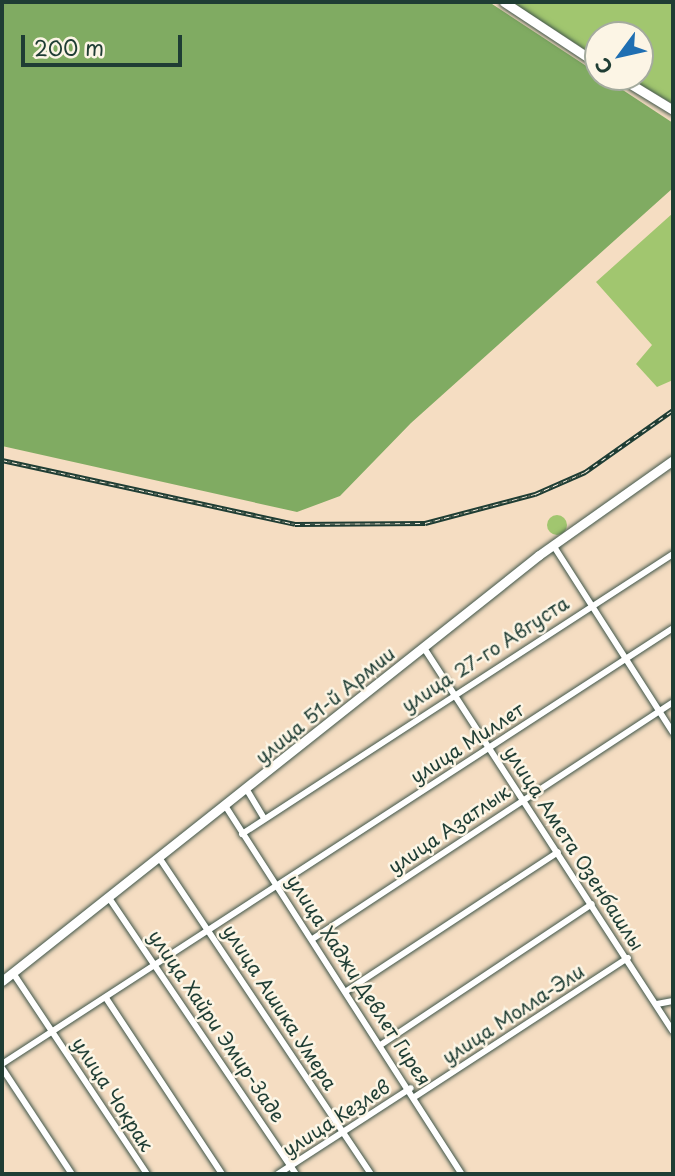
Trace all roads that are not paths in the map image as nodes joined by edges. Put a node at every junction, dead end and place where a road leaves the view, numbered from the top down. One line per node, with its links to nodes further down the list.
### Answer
1 (504, 2): 2 (main road)
2 (584, 55)
3 (642, 91): 4 (main road)
4 (673, 110)
5 (673, 460): 6 (main road, улица 51-й Армии)
6 (553, 545): 8 (street); 10 (main road, улица 51-й Армии)
7 (673, 554): 8 (street, улица 27-го Августа)
8 (592, 605): 11 (street); 12 (street, улица 27-го Августа)
9 (673, 628): 11 (street, улица Миллет)
10 (424, 648): 12 (street, улица Амета Озенбашлы); 17 (main road, улица 51-й Армии)
11 (627, 657): 14 (street); 16 (street, улица Миллет)
12 (453, 693): 16 (street, улица Амета Озенбашлы); 20 (street, улица 27-го Августа)
13 (673, 702): 14 (street, улица Азатлык)
14 (659, 711): 15 (street); 18 (street, улица Азатлык)
15 (673, 733)
16 (488, 746): 18 (street, улица Амета Озенбашлы); 24 (street, улица Миллет)
17 (247, 790): 19 (main road, улица 51-й Армии); 20 (street)
18 (523, 799): 22 (street, улица Амета Озенбашлы); 28 (street, улица Азатлык)
19 (226, 807): 21 (street, улица Хаджи Девлет Гирея); 23 (main road, улица 51-й Армии)
20 (264, 818): 21 (street, улица 27-го Августа)
21 (242, 834): 24 (street, улица Хаджи Девлет Гирея)
22 (558, 852): 26 (street, улица Амета Озенбашлы); 33 (street)
23 (160, 859): 25 (main road, улица 51-й Армии); 27 (street, улица Ашика Умера)
24 (280, 886): 27 (street, улица Миллет); 28 (street, улица Хаджи Девлет Гирея)
25 (109, 898): 30 (street, улица Хайри Эмир-Заде); 31 (main road, улица 51-й Армии)
26 (592, 904): 29 (street, улица Амета Озенбашлы); 39 (street)
27 (211, 930): 30 (street, улица Миллет); 43 (street, улица Ашика Умера)
28 (314, 938): 33 (street, улица Хаджи Девлет Гирея)
29 (628, 958): 36 (street, улица Амета Озенбашлы); 42 (street, улица Молла-Эли)
30 (159, 964): 34 (street, улица Миллет); 44 (street, улица Хайри Эмир-Заде)
31 (13, 973): 32 (main road, улица 51-й Армии); 37 (street, улица Чокрак)
32 (2, 981)
33 (348, 990): 39 (street, улица Хаджи Девлет Гирея)
34 (106, 998): 37 (street, улица Миллет); 47 (street)
35 (673, 1001): 36 (street)
36 (657, 1004): 38 (street, улица Амета Озенбашлы)
37 (53, 1031): 40 (street, улица Миллет); 46 (street, улица Чокрак)
38 (673, 1031)
39 (382, 1044): 41 (street, улица Хаджи Девлет Гирея)
40 (2, 1066): 45 (street)
41 (411, 1088): 42 (street, улица Хаджи Девлет Гирея); 43 (street, улица Кезлев)
42 (416, 1096): 51 (street, улица Хаджи Девлет Гирея)
43 (343, 1132): 44 (street, улица Кезлев); 50 (street, улица Ашика Умера)
44 (290, 1166): 48 (street, улица Кезлев); 49 (street, улица Хайри Эмир-Заде)
45 (72, 1174)
46 (148, 1174)
47 (222, 1174)
48 (278, 1174)
49 (296, 1174)
50 (370, 1174)
51 (462, 1174)

